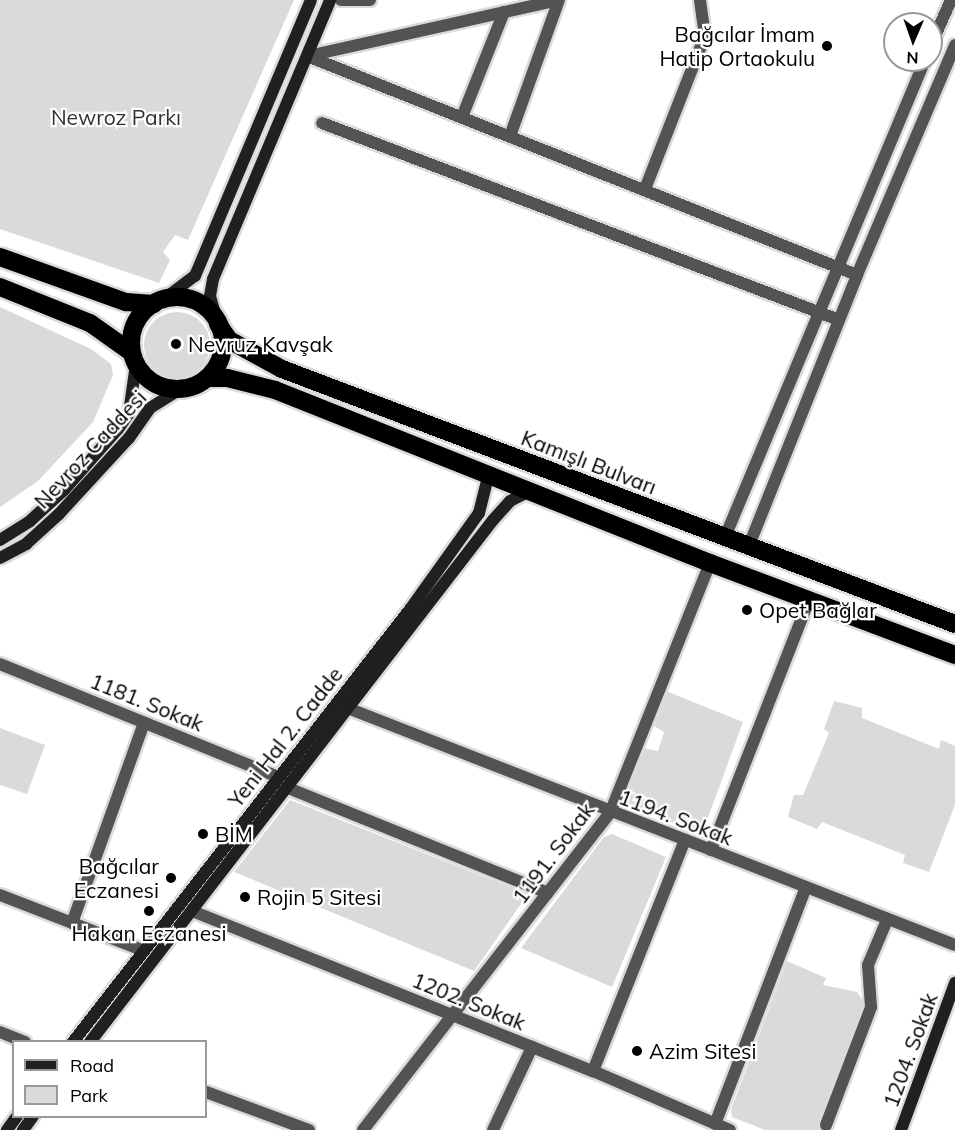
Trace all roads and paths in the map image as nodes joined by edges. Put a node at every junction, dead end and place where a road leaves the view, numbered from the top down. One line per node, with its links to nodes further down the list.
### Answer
1 (311, 0): 21 (street)
2 (330, 0): 11 (street)
3 (341, 0): 4 (street)
4 (370, 0)
5 (558, 0): 8 (street); 15 (street)
6 (700, 0): 16 (street)
7 (951, 0): 9 (street)
8 (504, 12): 11 (street); 13 (street)
9 (943, 18)
10 (955, 45): 19 (street)
11 (307, 56): 13 (street); 24 (street)
12 (920, 72): 18 (street)
13 (462, 117): 15 (street)
14 (322, 123): 22 (street)
15 (510, 136): 16 (street)
16 (645, 189): 18 (street)
17 (0, 257): 21 (highway)
18 (837, 266): 19 (street); 22 (street)
19 (857, 275): 23 (street)
20 (0, 287): 25 (highway)
21 (159, 302): 24 (highway); 25 (highway)
22 (818, 312): 23 (street); 30 (street)
23 (839, 320): 32 (street)
24 (218, 324): 26 (highway); 30 (highway, Kamışlı Bulvarı)
25 (134, 358): 27 (highway); 31 (street, Nevroz Caddesi)
26 (207, 378): 27 (highway); 28 (highway)
27 (180, 389): 33 (street, Nevroz Caddesi)
28 (488, 476): 29 (highway); 41 (street, Yeni Hal 2. Cadde)
29 (528, 492): 34 (highway); 39 (street)
30 (725, 537): 32 (highway, Kamışlı Bulvarı)
31 (0, 540)
32 (748, 548): 36 (highway, Kamışlı Bulvarı)
33 (0, 558)
34 (710, 563): 35 (highway); 43 (street, 1191. Sokak)
35 (809, 600): 37 (highway); 45 (street)
36 (955, 624)
37 (955, 655)
38 (0, 664): 40 (street, 1181. Sokak)
39 (350, 709): 42 (street); 43 (street, 1194. Sokak)
40 (144, 723): 41 (street, 1181. Sokak); 51 (street)
41 (278, 777): 53 (street, Yeni Hal 2. Cadde)
42 (288, 788): 47 (street); 49 (street)
43 (610, 813): 44 (street, 1194. Sokak); 47 (street, 1191. Sokak)
44 (685, 840): 45 (street, 1194. Sokak); 61 (street)
45 (711, 850): 46 (street, 1194. Sokak)
46 (805, 889): 50 (street, 1194. Sokak); 63 (street)
47 (548, 893): 55 (street, 1191. Sokak)
48 (0, 895): 51 (street)
49 (192, 911): 55 (street, 1202. Sokak); 59 (street)
50 (887, 920): 52 (street, 1194. Sokak); 64 (street)
51 (72, 923): 53 (street)
52 (955, 945)
53 (142, 950): 58 (street, Yeni Hal 2. Cadde)
54 (955, 983): 69 (street, 1204. Sokak)
55 (454, 1017): 60 (street, 1202. Sokak); 66 (street, 1191. Sokak)
56 (0, 1032): 57 (street)
57 (22, 1040)
58 (74, 1040)
59 (91, 1040)
60 (532, 1047): 61 (street, 1202. Sokak); 67 (street)
61 (592, 1071): 63 (street, 1202. Sokak)
62 (207, 1092): 65 (street)
63 (714, 1124): 68 (street, 1202. Sokak)
64 (826, 1125)
65 (309, 1130)
66 (363, 1130)
67 (493, 1130)
68 (730, 1130)
69 (902, 1130)

